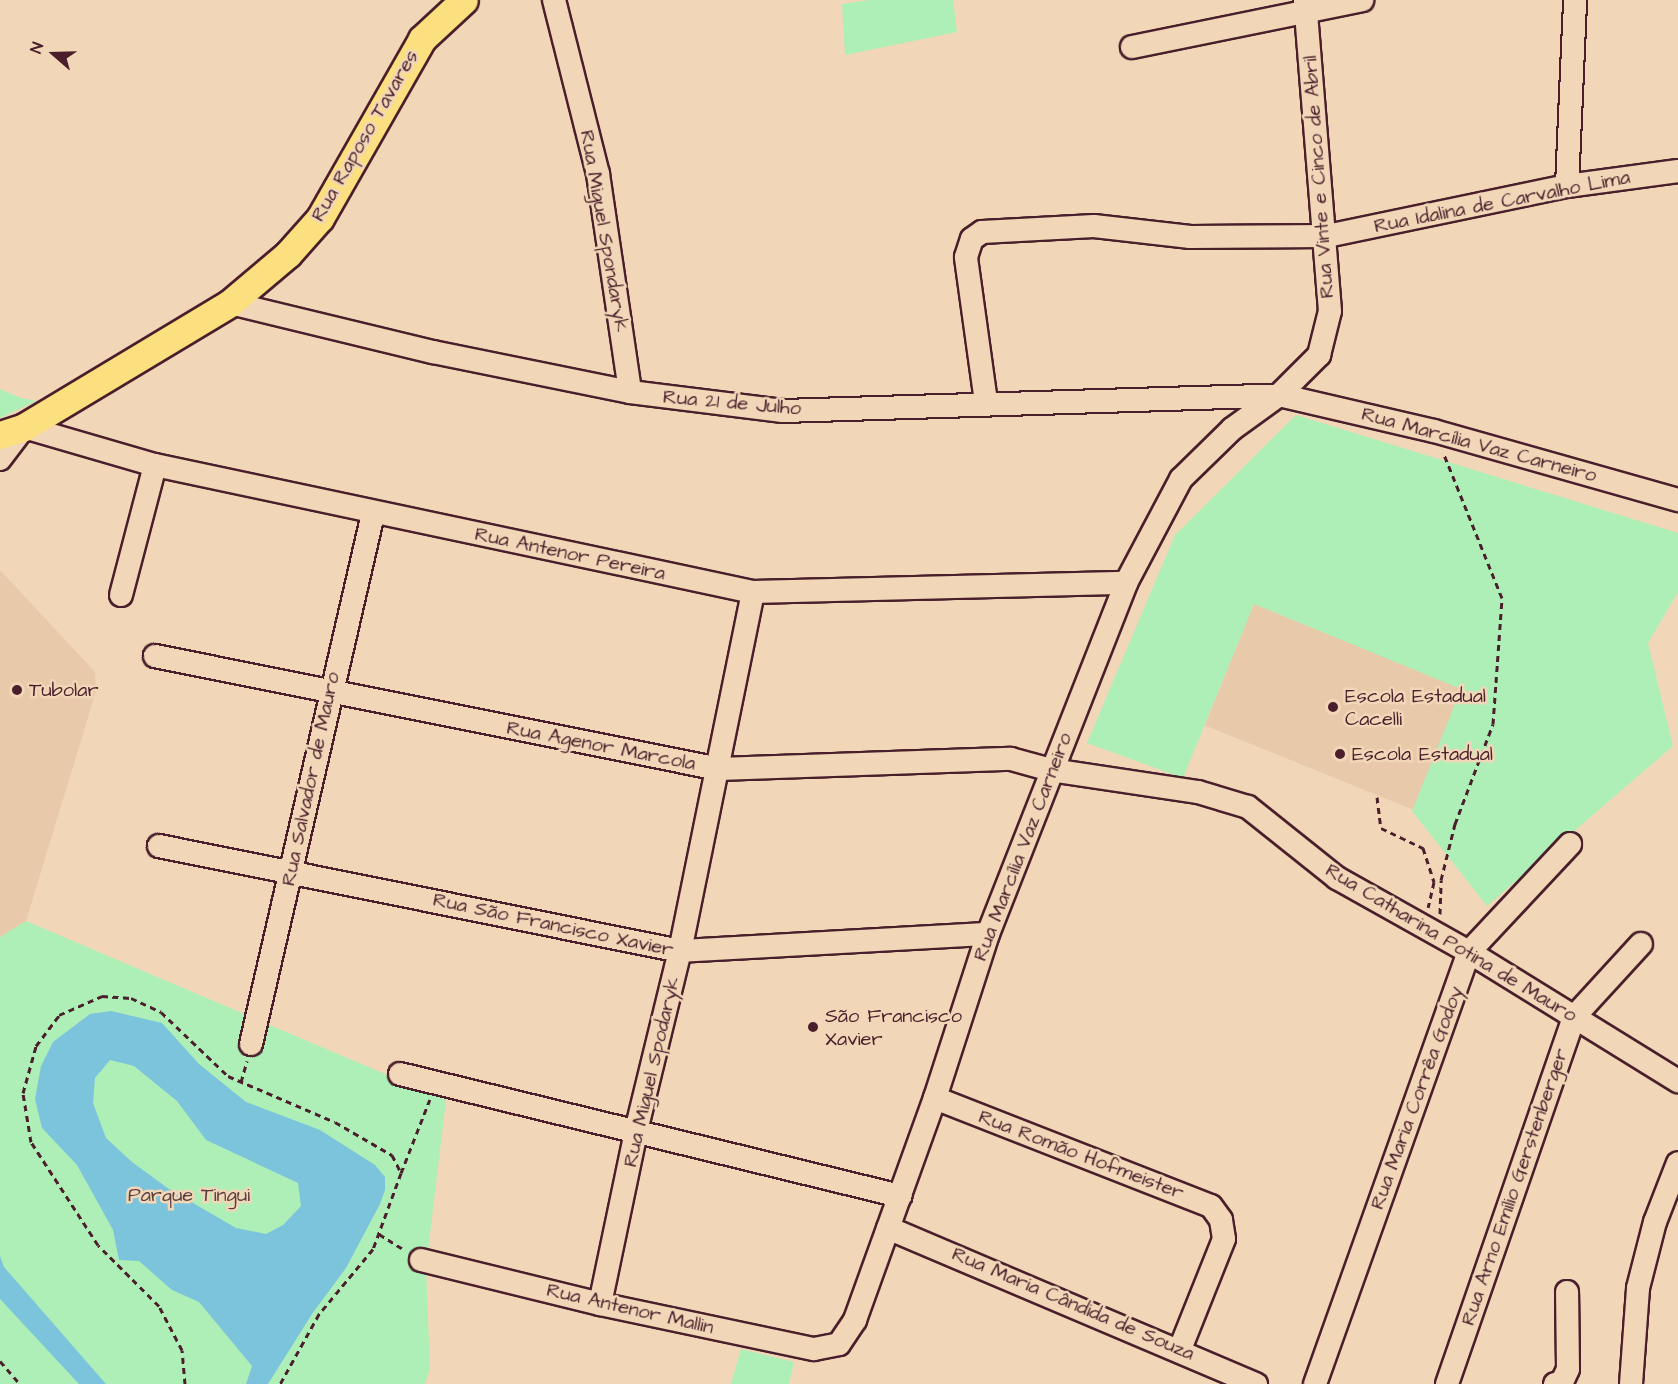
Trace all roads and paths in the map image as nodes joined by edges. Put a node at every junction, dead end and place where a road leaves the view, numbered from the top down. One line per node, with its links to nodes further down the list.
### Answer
1 (464, 0): 10 (main road, Rua Raposo Tavares)
2 (554, 0): 12 (street, Rua Miguel Spondaryk)
3 (1362, 0): 5 (street)
4 (1575, 0): 8 (street)
5 (1305, 5): 6 (street); 9 (street, Rua Vinte e Cinco de Abril)
6 (1132, 47)
7 (1678, 171): 8 (street, Rua Idalina de Carvalho Lima)
8 (1567, 186): 9 (street, Rua Idalina de Carvalho Lima)
9 (1326, 236): 11 (street, Rua Vinte e Cinco de Abril); 13 (street, Rua Idalina de Carvalho Lima)
10 (230, 303): 12 (street, Rua 21 de Julho); 14 (main road, Rua Raposo Tavares)
11 (1287, 387): 13 (street, Rua 21 de Julho); 15 (street, Rua Marcília Vaz Carneiro); 20 (street, Rua Marcília Vaz Carneiro)
12 (630, 392): 13 (street, Rua 21 de Julho)
13 (986, 402)
14 (12, 431): 16 (street, Rua Raposo Tavares); 17 (street, Rua Antenor Pereira)
15 (1434, 431): 18 (street, Rua Marcília Vaz Carneiro); 31 (path)
16 (0, 459)
17 (155, 465): 19 (street, Rua Antenor Pereira); 22 (street)
18 (1678, 500)
19 (373, 514): 21 (street, Rua Antenor Pereira); 24 (street, Rua Salvador de Mauro)
20 (1126, 583): 21 (street, Rua Antenor Pereira); 26 (street, Rua Marcília Vaz Carneiro)
21 (753, 592): 25 (street, Rua Miguel Spodaryk)
22 (121, 595)
23 (155, 656): 24 (street, Rua Agenor Marcola)
24 (330, 693): 25 (street, Rua Agenor Marcola); 30 (street, Rua Salvador de Mauro)
25 (719, 769): 26 (street, Rua Agenor Marcola); 34 (street, Rua Miguel Spodaryk)
26 (1051, 770): 31 (street, Rua Catharina Potina de Mauro); 32 (street, Rua Marcília Vaz Carneiro)
27 (1377, 797): 31 (path)
28 (1570, 844): 35 (street, Rua Maria Corrêa Godoy)
29 (159, 846): 30 (street, Rua São Francisco Xavier)
30 (291, 871): 34 (street, Rua São Francisco Xavier); 37 (street, Rua Salvador de Mauro)
31 (1431, 922): 35 (street, Rua Catharina Potina de Mauro)
32 (988, 934): 34 (street, Rua São Francisco Xavier); 41 (street, Rua Marcília Vaz Carneiro)
33 (1641, 944): 36 (street, Rua Arno Emílio Gerstenberger)
34 (680, 951): 42 (street, Rua Miguel Spodaryk)
35 (1469, 952): 36 (street, Rua Catharina Potina de Mauro); 58 (street, Rua Maria Corrêa Godoy)
36 (1574, 1017): 39 (street, Rua Catharina Potina de Mauro); 59 (street, Rua Arno Emílio Gerstenberger)
37 (251, 1044)
38 (400, 1074): 40 (street)
39 (1678, 1081)
40 (436, 1083): 42 (street); 44 (path)
41 (935, 1098): 45 (street, Rua Marcília Vaz Carneiro); 52 (street, Rua Romão Hofmeister)
42 (636, 1131): 45 (street); 50 (street, Rua Miguel Spodaryk)
43 (1678, 1163): 61 (street)
44 (400, 1173): 47 (path); 54 (path)
45 (900, 1196): 46 (street, Rua Marcília Vaz Carneiro)
46 (888, 1228): 51 (street, Rua Marcília Vaz Carneiro); 52 (street, Rua Maria Cândida de Souza)
47 (379, 1234): 48 (path); 56 (path)
48 (421, 1260): 50 (street, Rua Antenor Mallin)
49 (1567, 1292): 60 (street)
50 (600, 1304): 51 (street, Rua Antenor Mallin)
51 (839, 1344)
52 (1180, 1349): 57 (street, Rua Maria Cândida de Souza)
53 (0, 1361): 55 (path)
54 (186, 1383)
55 (20, 1384)
56 (280, 1384)
57 (1256, 1384)
58 (1315, 1384)
59 (1447, 1384)
60 (1555, 1384)
61 (1631, 1384)

